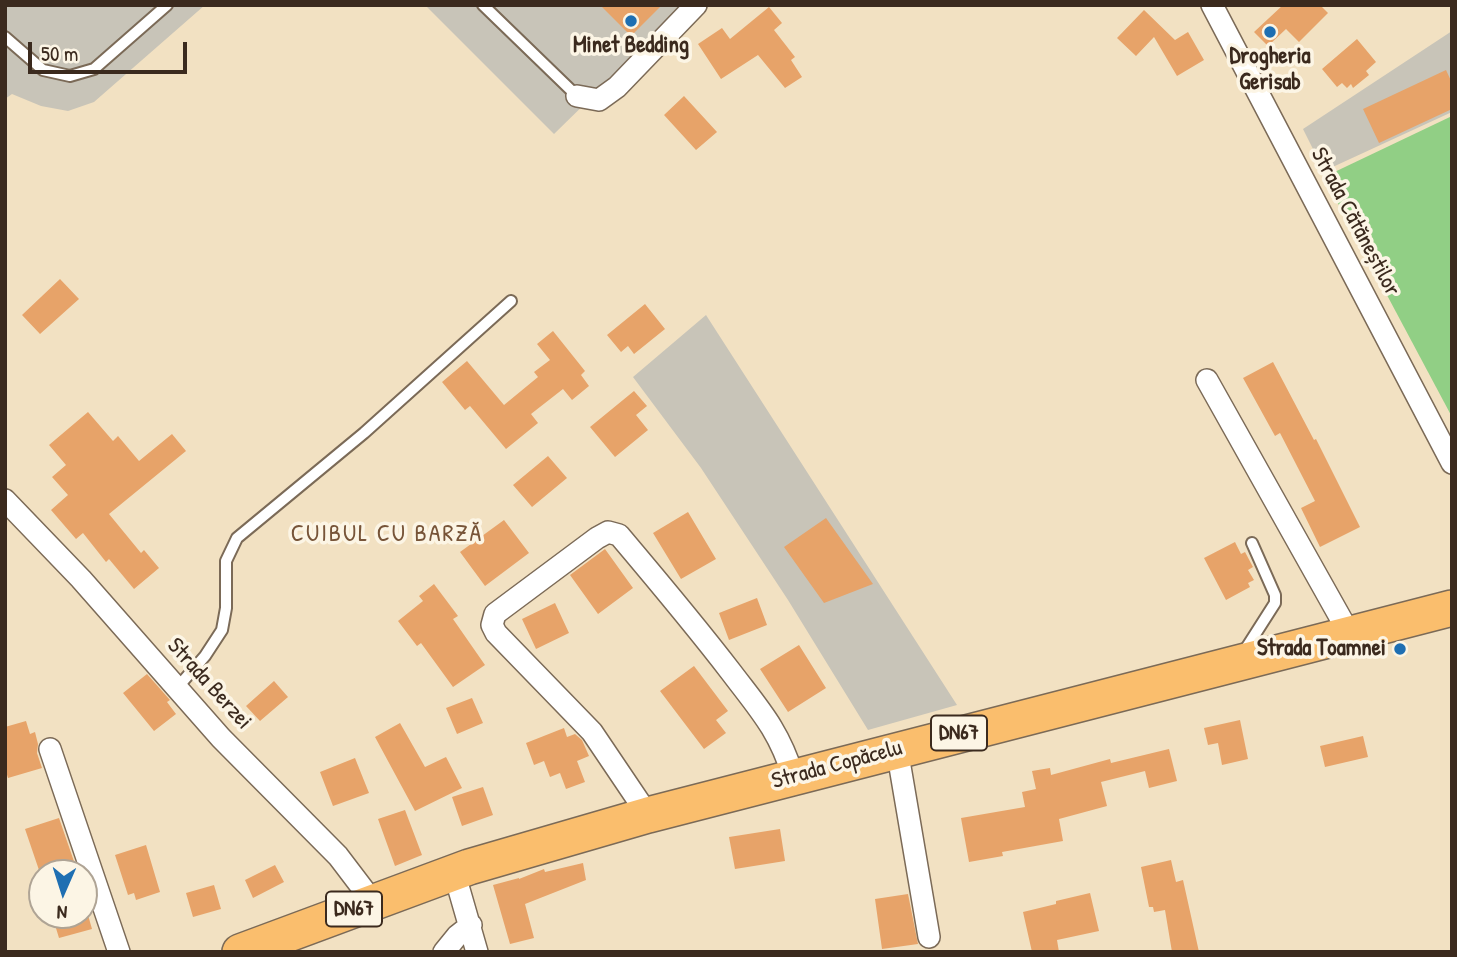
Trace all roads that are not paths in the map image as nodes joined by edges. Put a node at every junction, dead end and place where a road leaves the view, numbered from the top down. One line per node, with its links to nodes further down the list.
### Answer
1 (167, 5): 5 (lane)
2 (484, 5): 6 (lane)
3 (696, 5): 6 (street)
4 (1212, 5): 9 (street, Strada Cătăneștilor)
5 (5, 37)
6 (578, 96)
7 (511, 301): 15 (lane)
8 (1207, 380): 13 (street)
9 (1452, 463)
10 (5, 500): 15 (street, Strada Berzei)
11 (1252, 543): 14 (lane)
12 (1452, 608): 13 (main road, Strada Copăcelu / DN67)
13 (1349, 633): 14 (main road, Strada Copăcelu / DN67)
14 (1234, 663): 17 (main road, Strada Copăcelu / DN67)
15 (177, 688): 21 (street, Strada Berzei)
16 (50, 749): 24 (street)
17 (897, 749): 18 (main road, Strada Copăcelu / DN67); 23 (street)
18 (793, 776): 19 (main road, Strada Copăcelu / DN67); 19 (street)
19 (648, 815): 20 (main road, Strada Copăcelu / DN67)
20 (462, 870): 21 (main road, DN67); 22 (street)
21 (373, 902): 25 (main road, DN67)
22 (471, 925): 26 (street); 27 (street)
23 (929, 937)
24 (119, 952)
25 (240, 952)
26 (444, 952)
27 (477, 952)

